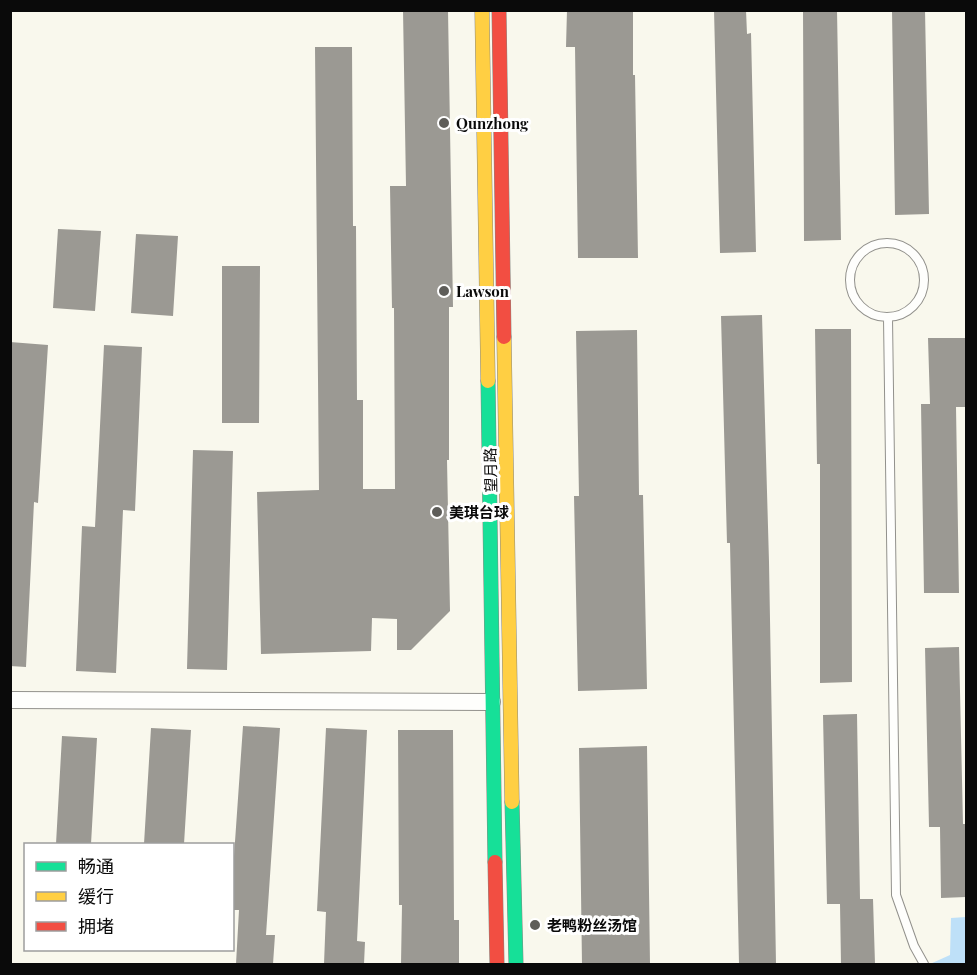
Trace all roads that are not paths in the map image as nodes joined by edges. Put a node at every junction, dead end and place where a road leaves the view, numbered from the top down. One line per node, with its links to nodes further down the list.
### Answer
1 (482, 10): 5 (street, 望月路)
2 (499, 10): 7 (street, 望月路)
3 (888, 318): 3 (lane); 8 (lane)
4 (10, 700): 5 (street)
5 (492, 702): 6 (street, 望月路)
6 (497, 964)
7 (516, 964)
8 (924, 964)

